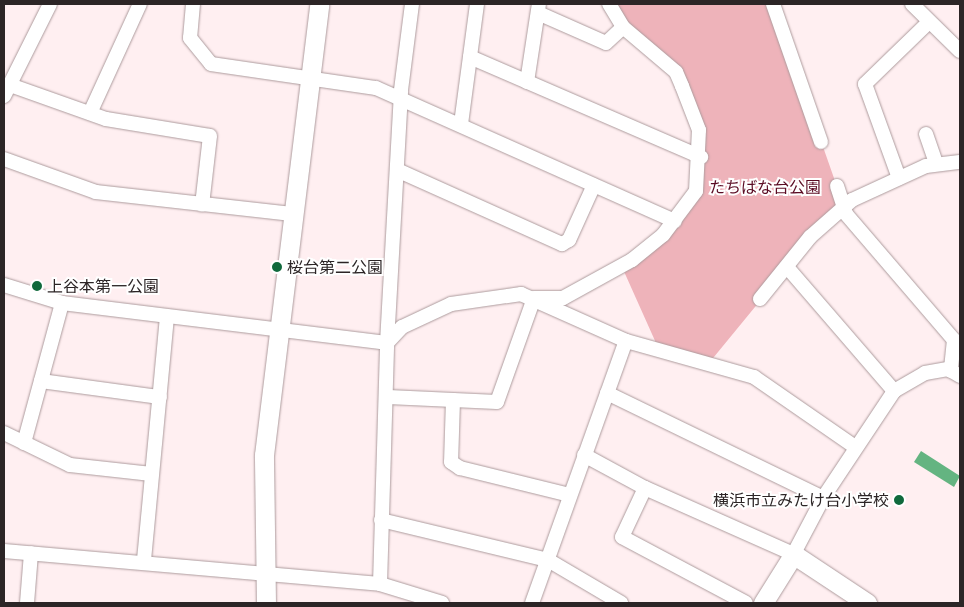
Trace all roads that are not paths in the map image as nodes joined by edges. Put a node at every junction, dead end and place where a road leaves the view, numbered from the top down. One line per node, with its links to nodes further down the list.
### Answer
1 (50, 4): 17 (street)
2 (140, 4): 19 (street)
3 (193, 4): 15 (street)
4 (319, 4): 15 (street)
5 (412, 4): 18 (street)
6 (476, 4): 14 (street)
7 (609, 4): 12 (street)
8 (773, 4): 22 (street)
9 (912, 4): 11 (street)
10 (538, 8): 12 (street); 16 (street)
11 (929, 22): 13 (street); 28 (street)
12 (623, 27): 23 (street)
13 (960, 51)
14 (470, 57): 16 (street); 20 (street)
15 (309, 78): 18 (street); 33 (street)
16 (527, 82): 23 (street)
17 (7, 90): 19 (street)
18 (401, 99): 20 (street); 27 (street)
19 (90, 113): 31 (street)
20 (461, 124): 29 (street)
21 (926, 134): 26 (street)
22 (822, 142)
23 (701, 158): 34 (street)
24 (4, 159): 31 (street)
25 (960, 162): 26 (street)
26 (936, 163): 28 (street)
27 (397, 170): 29 (street); 43 (street)
28 (899, 178): 32 (street)
29 (594, 185): 34 (street)
30 (837, 186): 32 (street)
31 (202, 205): 33 (street)
32 (842, 207): 35 (street); 44 (street)
33 (292, 214): 41 (street)
34 (675, 221): 37 (street)
35 (787, 267): 38 (street); 46 (street)
36 (4, 285): 39 (street)
37 (534, 298): 42 (street); 43 (street); 50 (street)
38 (760, 299)
39 (62, 303): 40 (street); 45 (street)
40 (167, 317): 41 (street); 48 (street)
41 (279, 330): 43 (street); 65 (street)
42 (626, 341): 47 (street); 53 (street)
43 (387, 344): 49 (street)
44 (956, 373): 46 (street)
45 (41, 381): 48 (street); 52 (street)
46 (894, 391): 53 (street)
47 (607, 394): 54 (street); 58 (street)
48 (160, 397): 55 (street)
49 (388, 397): 50 (street); 59 (street)
50 (453, 400): 57 (street)
51 (4, 433): 52 (street)
52 (24, 443): 55 (street)
53 (855, 447): 58 (street)
54 (584, 455): 56 (street); 57 (street)
55 (152, 474): 63 (street)
56 (645, 488): 62 (street); 72 (street)
57 (570, 495): 64 (street)
58 (823, 498): 62 (street)
59 (381, 520): 64 (street); 66 (street)
60 (4, 551): 61 (street)
61 (31, 553): 63 (street); 67 (street)
62 (793, 555): 73 (street); 74 (street)
63 (144, 560): 65 (street)
64 (548, 560): 70 (street); 71 (street)
65 (264, 573): 66 (street); 68 (street)
66 (380, 584): 69 (street)
67 (27, 603)
68 (266, 603)
69 (442, 603)
70 (532, 603)
71 (621, 603)
72 (746, 603)
73 (762, 603)
74 (867, 603)

